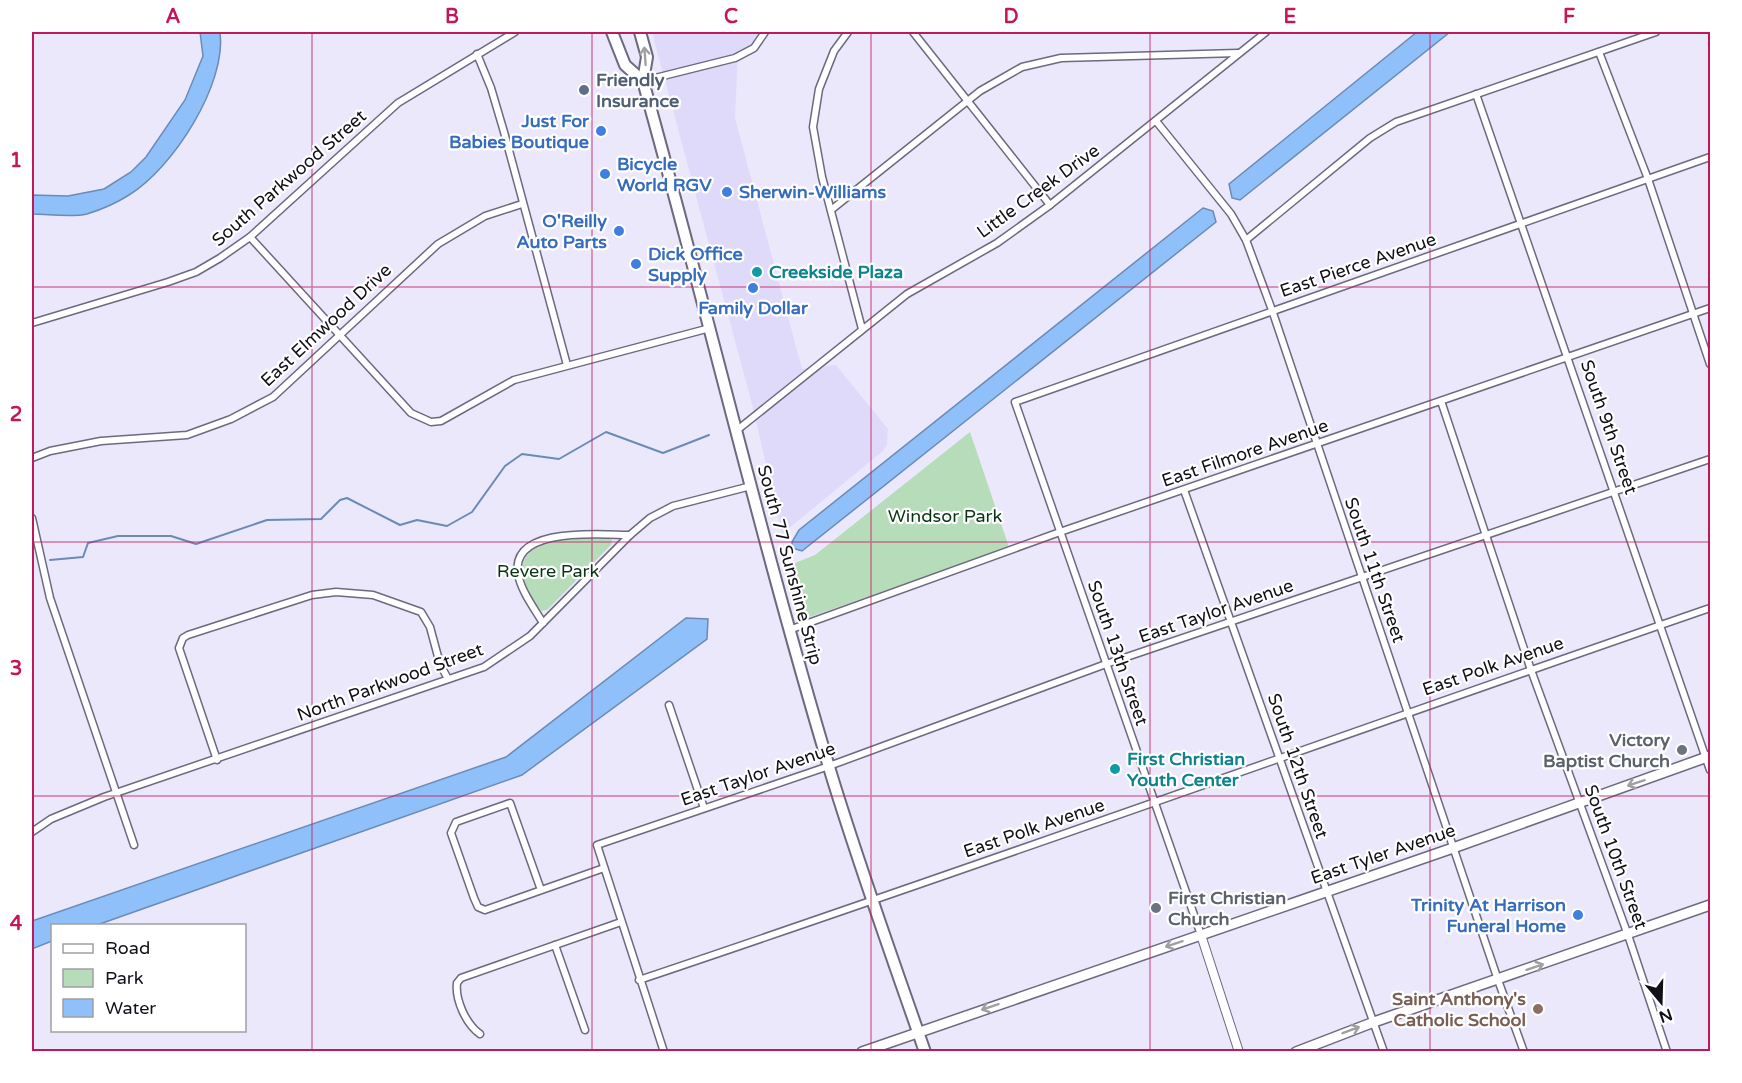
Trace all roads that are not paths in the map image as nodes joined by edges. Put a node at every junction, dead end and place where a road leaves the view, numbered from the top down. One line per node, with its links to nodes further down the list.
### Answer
1 (515, 32): 11 (street, South Parkwood Street)
2 (612, 32): 12 (main road)
3 (640, 32): 12 (main road, one-way to 3)
4 (765, 32): 12 (street)
5 (848, 32): 20 (street)
6 (913, 32): 14 (street)
7 (1266, 32): 10 (street, Little Creek Drive)
8 (1656, 32): 9 (street)
9 (1599, 52): 13 (street); 17 (street)
10 (1239, 53): 14 (street); 15 (street, Little Creek Drive)
11 (477, 54): 18 (street); 22 (street, South Parkwood Street)
12 (643, 81): 28 (main road, South 77 Sunshine Strip)
13 (1476, 94): 21 (street, South 9th Street); 23 (street)
14 (968, 101): 19 (street); 20 (street)
15 (1156, 121): 19 (street, Little Creek Drive); 23 (street, South 11th Street)
16 (1710, 157): 17 (street, East Pierce Avenue)
17 (1648, 179): 21 (street, East Pierce Avenue); 26 (street)
18 (522, 204): 30 (street, East Elmwood Drive); 33 (street)
19 (1050, 205): 29 (street, Little Creek Drive)
20 (831, 210): 29 (street)
21 (1521, 223): 25 (street, East Pierce Avenue); 31 (street, South 9th Street)
22 (250, 237): 27 (street, South Parkwood Street); 30 (street)
23 (1246, 240): 25 (street, South 11th Street)
24 (1710, 308): 26 (street, East Filmore Avenue)
25 (1272, 310): 34 (street, East Pierce Avenue); 37 (street, South 11th Street)
26 (1694, 314): 31 (street, East Filmore Avenue); 32 (street)
27 (32, 323)
28 (711, 328): 33 (street); 36 (main road, South 77 Sunshine Strip)
29 (862, 329): 36 (street, Little Creek Drive)
30 (340, 335): 33 (street); 38 (street, East Elmwood Drive)
31 (1569, 356): 35 (street, East Filmore Avenue); 42 (street, South 9th Street)
32 (1710, 364)
33 (567, 365)
34 (1015, 402): 44 (street, South 13th Street)
35 (1441, 402): 37 (street, East Filmore Avenue); 45 (street, South 10th Street)
36 (736, 431): 40 (main road, South 77 Sunshine Strip)
37 (1316, 444): 41 (street, East Filmore Avenue); 47 (street, South 11th Street)
38 (32, 458)
39 (1710, 459): 42 (street, East Taylor Avenue)
40 (751, 486): 46 (street, North Parkwood Street); 52 (main road, South 77 Sunshine Strip)
41 (1184, 490): 44 (street, East Filmore Avenue); 49 (street, South 12th Street)
42 (1614, 491): 45 (street, East Taylor Avenue); 51 (street, South 9th Street)
43 (32, 518): 63 (street)
44 (1060, 532): 52 (street, East Filmore Avenue); 53 (street, South 13th Street)
45 (1486, 533): 47 (street, East Taylor Avenue); 54 (street, South 10th Street)
46 (630, 535): 50 (street, North Parkwood Street); 50 (street)
47 (1362, 576): 49 (street, East Taylor Avenue); 57 (street, South 11th Street)
48 (1710, 608): 51 (street, East Polk Avenue)
49 (1232, 621): 53 (street, East Taylor Avenue); 59 (street, South 12th Street)
50 (543, 623): 55 (street, North Parkwood Street)
51 (1660, 625): 54 (street, East Polk Avenue); 58 (street, South 9th Street)
52 (789, 630): 61 (main road, South 77 Sunshine Strip)
53 (1106, 664): 61 (street, East Taylor Avenue); 64 (street, South 13th Street)
54 (1531, 670): 57 (street, East Polk Avenue); 65 (street, South 10th Street)
55 (448, 679): 60 (street, North Parkwood Street); 60 (street)
56 (669, 705): 66 (street)
57 (1407, 711): 59 (street, East Polk Avenue); 69 (street, South 11th Street)
58 (1708, 757): 62 (street, South 9th Street); 65 (main road, East Tyler Avenue, one-way to 65)
59 (1280, 758): 64 (street, East Polk Avenue); 72 (street, South 12th Street)
60 (217, 760): 63 (street, North Parkwood Street)
61 (829, 766): 66 (street, East Taylor Avenue); 73 (main road, South 77 Sunshine Strip)
62 (1710, 770)
63 (117, 794): 67 (street, North Parkwood Street); 68 (street)
64 (1154, 802): 73 (street, East Polk Avenue); 76 (street, South 13th Street)
65 (1580, 802): 69 (main road, East Tyler Avenue); 77 (street, South 10th Street)
66 (704, 808): 70 (street, East Taylor Avenue)
67 (32, 832)
68 (134, 845)
69 (1453, 848): 72 (main road, East Tyler Avenue); 80 (street, South 11th Street)
70 (604, 868): 71 (street); 75 (street)
71 (541, 890): 71 (street)
72 (1326, 891): 76 (main road, East Tyler Avenue); 81 (street, South 12th Street)
73 (872, 901): 79 (street, East Polk Avenue); 83 (main road, South 77 Sunshine Strip)
74 (1710, 905): 77 (main road)
75 (621, 922): 78 (street); 79 (street)
76 (1201, 935): 83 (main road, East Tyler Avenue, one-way to 83); 88 (street, South 13th Street)
77 (1628, 935): 80 (main road, one-way to 77); 92 (street, South 10th Street)
78 (555, 945): 82 (street); 84 (street)
79 (639, 980): 85 (street)
80 (1497, 980): 81 (main road); 91 (street, South 11th Street)
81 (1374, 1022): 89 (main road, one-way to 81); 90 (street, South 12th Street)
82 (585, 1030)
83 (918, 1032): 86 (main road, East Tyler Avenue); 87 (main road, South 77 Sunshine Strip)
84 (480, 1034)
85 (663, 1052)
86 (862, 1052)
87 (925, 1052)
88 (1239, 1052)
89 (1296, 1052)
90 (1384, 1052)
91 (1524, 1052)
92 (1667, 1052)

